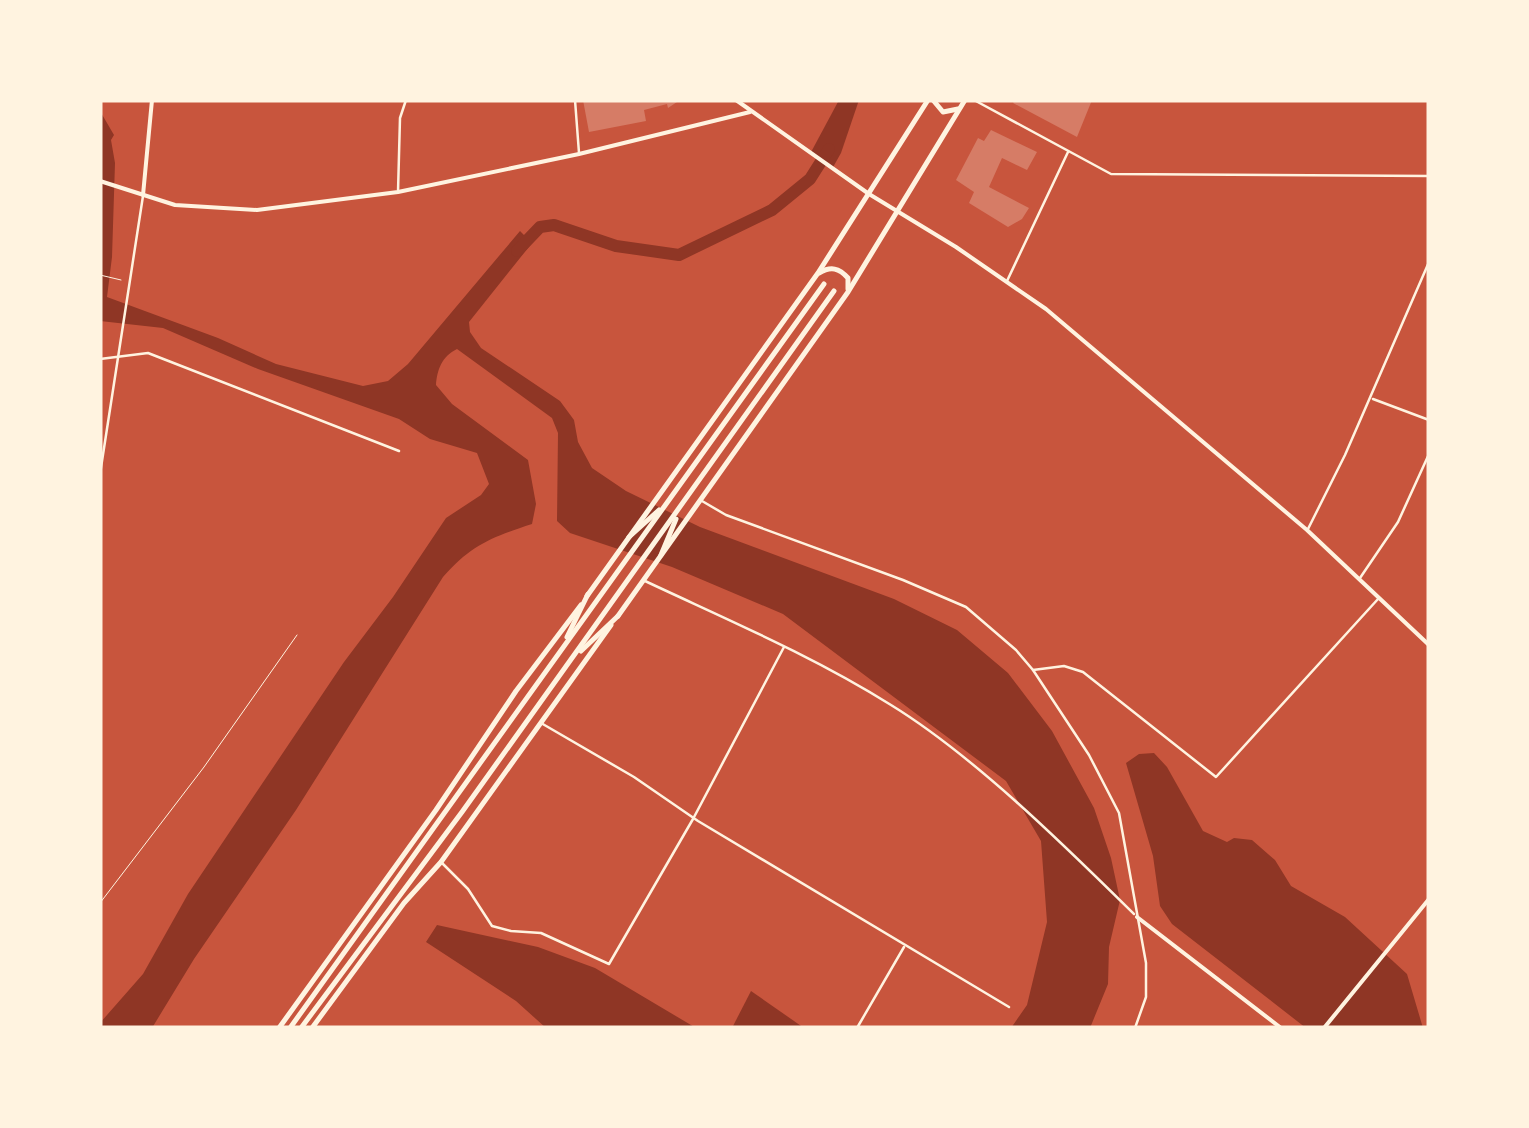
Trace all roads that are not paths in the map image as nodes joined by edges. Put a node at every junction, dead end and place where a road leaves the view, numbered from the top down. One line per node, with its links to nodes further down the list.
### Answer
1 (152, 100): 17 (street)
2 (224, 100): 3 (street)
3 (249, 100)
4 (406, 100): 16 (street)
5 (576, 100): 13 (street)
6 (736, 100): 11 (street)
7 (931, 100): 10 (main road); 18 (main road)
8 (965, 100): 10 (main road)
9 (974, 100): 12 (street)
10 (960, 109): 19 (main road)
11 (750, 112): 13 (street); 18 (street)
12 (1069, 151): 14 (street); 22 (street)
13 (579, 154): 16 (street)
14 (1429, 176)
15 (100, 181): 17 (street)
16 (398, 192): 17 (street)
17 (144, 194): 26 (street)
18 (868, 194): 19 (street); 21 (main road)
19 (897, 212): 22 (street); 25 (main road)
20 (1429, 262): 28 (street)
21 (818, 274): 25 (main road); 37 (main road)
22 (1007, 282): 36 (street)
23 (824, 284): 34 (main road)
24 (834, 291): 35 (main road)
25 (848, 292): 33 (main road)
26 (118, 356): 27 (street); 30 (street); 32 (street)
27 (100, 360)
28 (1371, 398): 29 (street); 36 (street)
29 (1429, 420)
30 (398, 451)
31 (1429, 454): 39 (street)
32 (100, 474)
33 (700, 501): 38 (main road); 49 (street)
34 (668, 502): 37 (main road); 47 (main road)
35 (680, 507): 38 (main road); 48 (main road)
36 (1307, 530): 39 (street)
37 (629, 537): 41 (main road)
38 (661, 556): 40 (main road)
39 (1359, 579): 42 (street)
40 (644, 580): 43 (main road); 45 (street)
41 (588, 594): 47 (main road); 58 (main road)
42 (1379, 598): 46 (street); 49 (street)
43 (618, 616): 48 (main road); 50 (main road)
44 (298, 636): 54 (lane)
45 (784, 646): 51 (street); 55 (street)
46 (1429, 646)
47 (559, 653): 59 (main road)
48 (572, 660): 60 (main road)
49 (1032, 670): 55 (street)
50 (539, 722): 51 (street); 52 (main road)
51 (694, 818): 52 (street); 56 (street)
52 (441, 862): 61 (main road)
53 (1429, 899): 65 (street)
54 (100, 903)
55 (1137, 918): 63 (street); 64 (street)
56 (905, 946): 57 (street); 62 (street)
57 (1010, 1007)
58 (279, 1028)
59 (290, 1028)
60 (302, 1028)
61 (312, 1028)
62 (858, 1028)
63 (1135, 1028)
64 (1280, 1028)
65 (1324, 1028)

